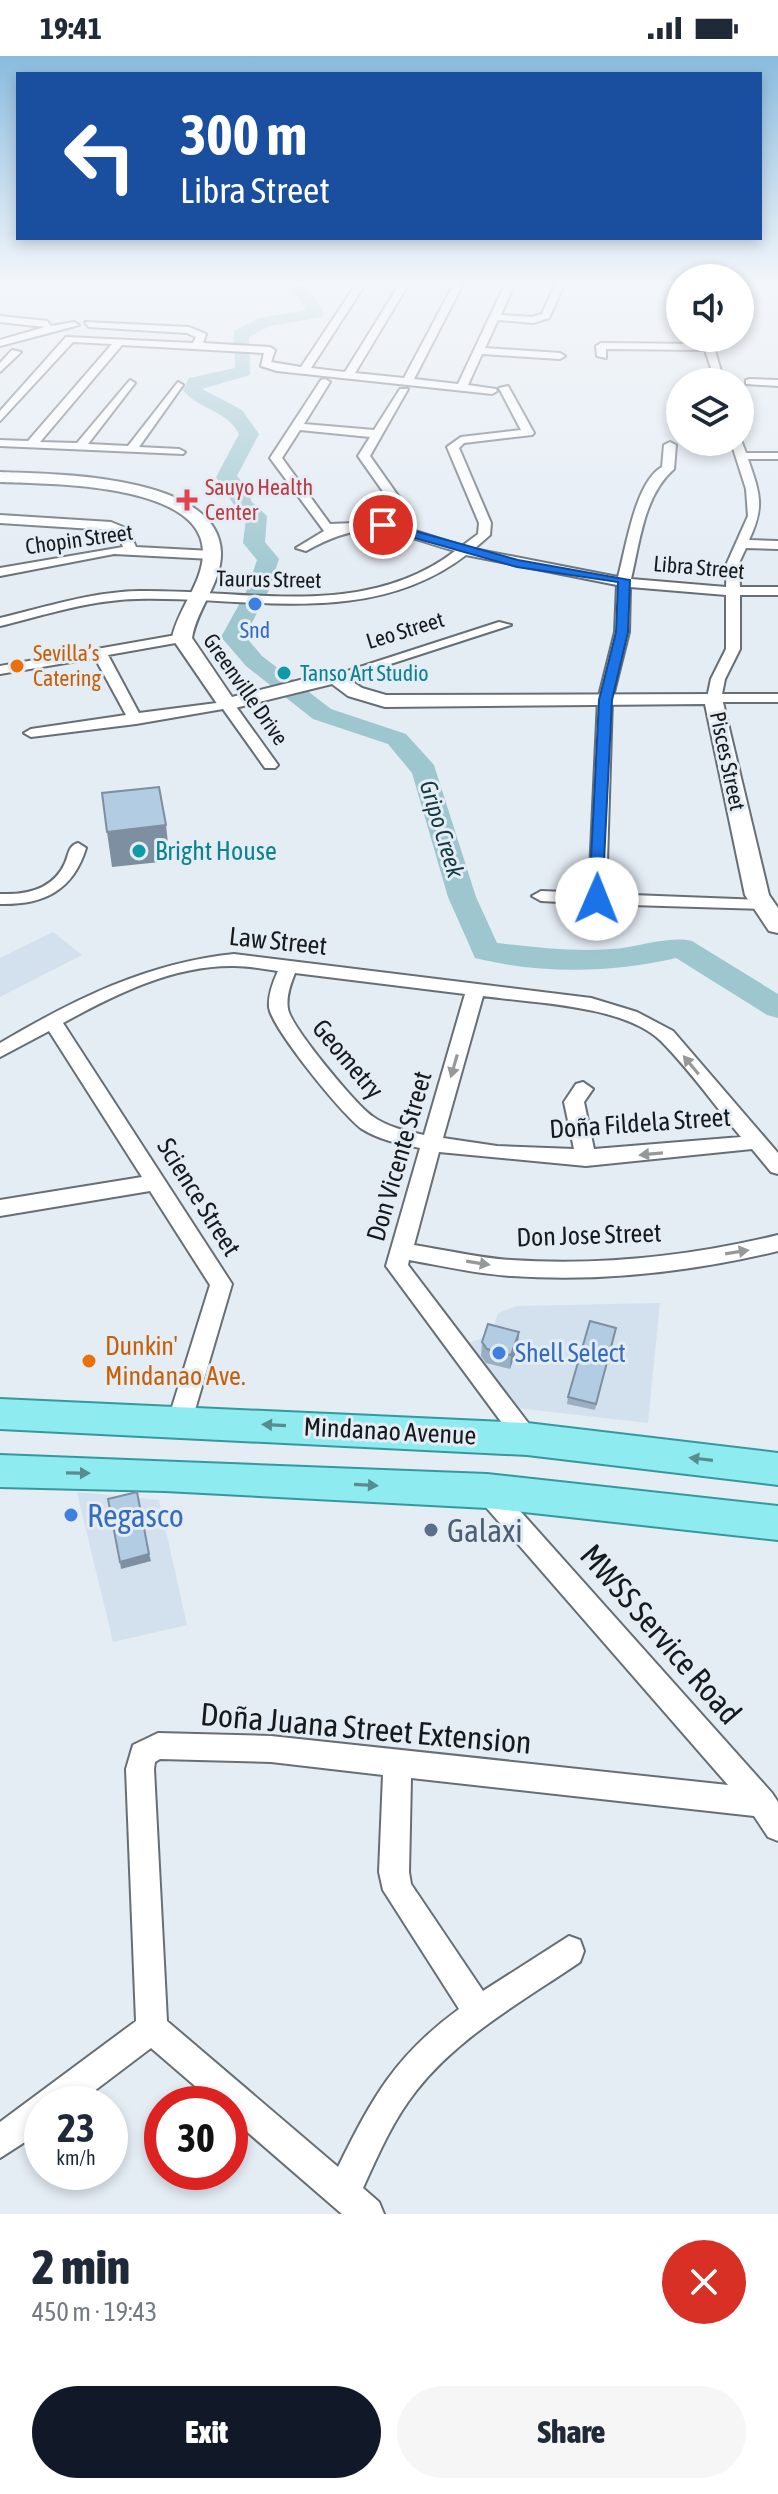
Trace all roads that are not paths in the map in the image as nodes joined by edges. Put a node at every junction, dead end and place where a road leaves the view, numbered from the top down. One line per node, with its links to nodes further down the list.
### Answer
1 (33, 381): 13 (street)
2 (86, 381): 17 (street)
3 (378, 381): 11 (street)
4 (408, 381): 11 (street)
5 (465, 381): 12 (street)
6 (325, 382): 14 (street)
7 (754, 382): 9 (street)
8 (130, 383): 18 (street)
9 (778, 383)
10 (178, 385): 19 (street)
11 (405, 386): 12 (street); 15 (street)
12 (462, 387): 33 (street, Taurus Street)
13 (0, 418)
14 (295, 426): 15 (street); 28 (street)
15 (377, 434): 27 (street)
16 (0, 443): 17 (street)
17 (31, 445): 18 (street)
18 (79, 448): 19 (street)
19 (131, 450): 20 (street)
20 (179, 452)
21 (669, 456): 36 (street)
22 (742, 456): 29 (street, Pisces Street)
23 (754, 456): 24 (street)
24 (778, 456)
25 (0, 477): 34 (street)
26 (0, 519): 32 (street)
27 (383, 525): 28 (street); 33 (street, Libra Street)
28 (334, 530): 31 (street)
29 (741, 544): 30 (street); 37 (street, Pisces Street)
30 (778, 545)
31 (302, 548)
32 (130, 549): 34 (street, Chopin Street); 35 (street, Chopin Street)
33 (462, 550): 36 (street, Libra Street); 39 (street, Taurus Street)
34 (212, 555): 39 (street, Greenville Drive)
35 (0, 572)
36 (624, 580): 37 (street, Libra Street); 48 (street)
37 (731, 591): 38 (street, Libra Street); 46 (street, Pisces Street)
38 (778, 591)
39 (197, 598): 40 (street, Taurus Street); 42 (street, Greenville Drive)
40 (2, 618)
41 (504, 625): 45 (street, Leo Street)
42 (182, 638): 43 (street); 49 (street, Greenville Drive)
43 (99, 652): 44 (street); 50 (street)
44 (0, 670)
45 (336, 677): 48 (street); 49 (street, Leo Street)
46 (714, 698): 47 (street); 48 (street); 57 (street, Pisces Street)
47 (778, 698)
48 (605, 700): 56 (street)
49 (227, 704): 50 (street); 52 (street, Greenville Drive)
50 (136, 720): 51 (street)
51 (31, 733)
52 (270, 765)
53 (78, 848): 55 (street)
54 (541, 896): 56 (street)
55 (0, 899)
56 (597, 899): 57 (street)
57 (762, 905): 58 (street, Pisces Street)
58 (778, 926)
59 (288, 967): 60 (street, Law Street); 61 (street, Law Street); 65 (street, Geometry)
60 (475, 991): 64 (street, Law Street, one-way to 60); 65 (street, Don Vicente Street, one-way to 65)
61 (52, 1021): 62 (street, Law Street); 68 (street, Science Street)
62 (0, 1051)
63 (583, 1089): 66 (street)
64 (756, 1142): 66 (street, Doña Fildela Street, one-way to 66); 67 (street, Law Street)
65 (432, 1144): 66 (street, Doña Fildela Street); 71 (street, Don Vicente Street)
66 (586, 1159)
67 (778, 1167)
68 (158, 1182): 69 (street); 73 (street, Science Street)
69 (0, 1208)
70 (778, 1243): 71 (street, Don Jose Street, one-way to 70)
71 (401, 1251): 74 (street, Don Vicente Street)
72 (0, 1414): 73 (main road, Mindanao Avenue)
73 (180, 1420): 74 (main road, Mindanao Avenue, one-way to 73)
74 (527, 1439): 75 (main road, Mindanao Avenue, one-way to 74)
75 (778, 1469)
76 (0, 1471): 77 (main road, one-way to 77)
77 (487, 1491): 78 (main road); 80 (street, MWSS Service Road)
78 (778, 1523)
79 (397, 1764): 80 (street, Doña Juana Street Extension); 83 (street); 84 (street, Doña Juana Street Extension)
80 (762, 1803): 81 (street, MWSS Service Road)
81 (778, 1827)
82 (569, 1951): 83 (street)
83 (480, 2013): 88 (street)
84 (152, 2028): 85 (street); 88 (street)
85 (75, 2086)
86 (24, 2124): 87 (street)
87 (0, 2142)
88 (355, 2203)

